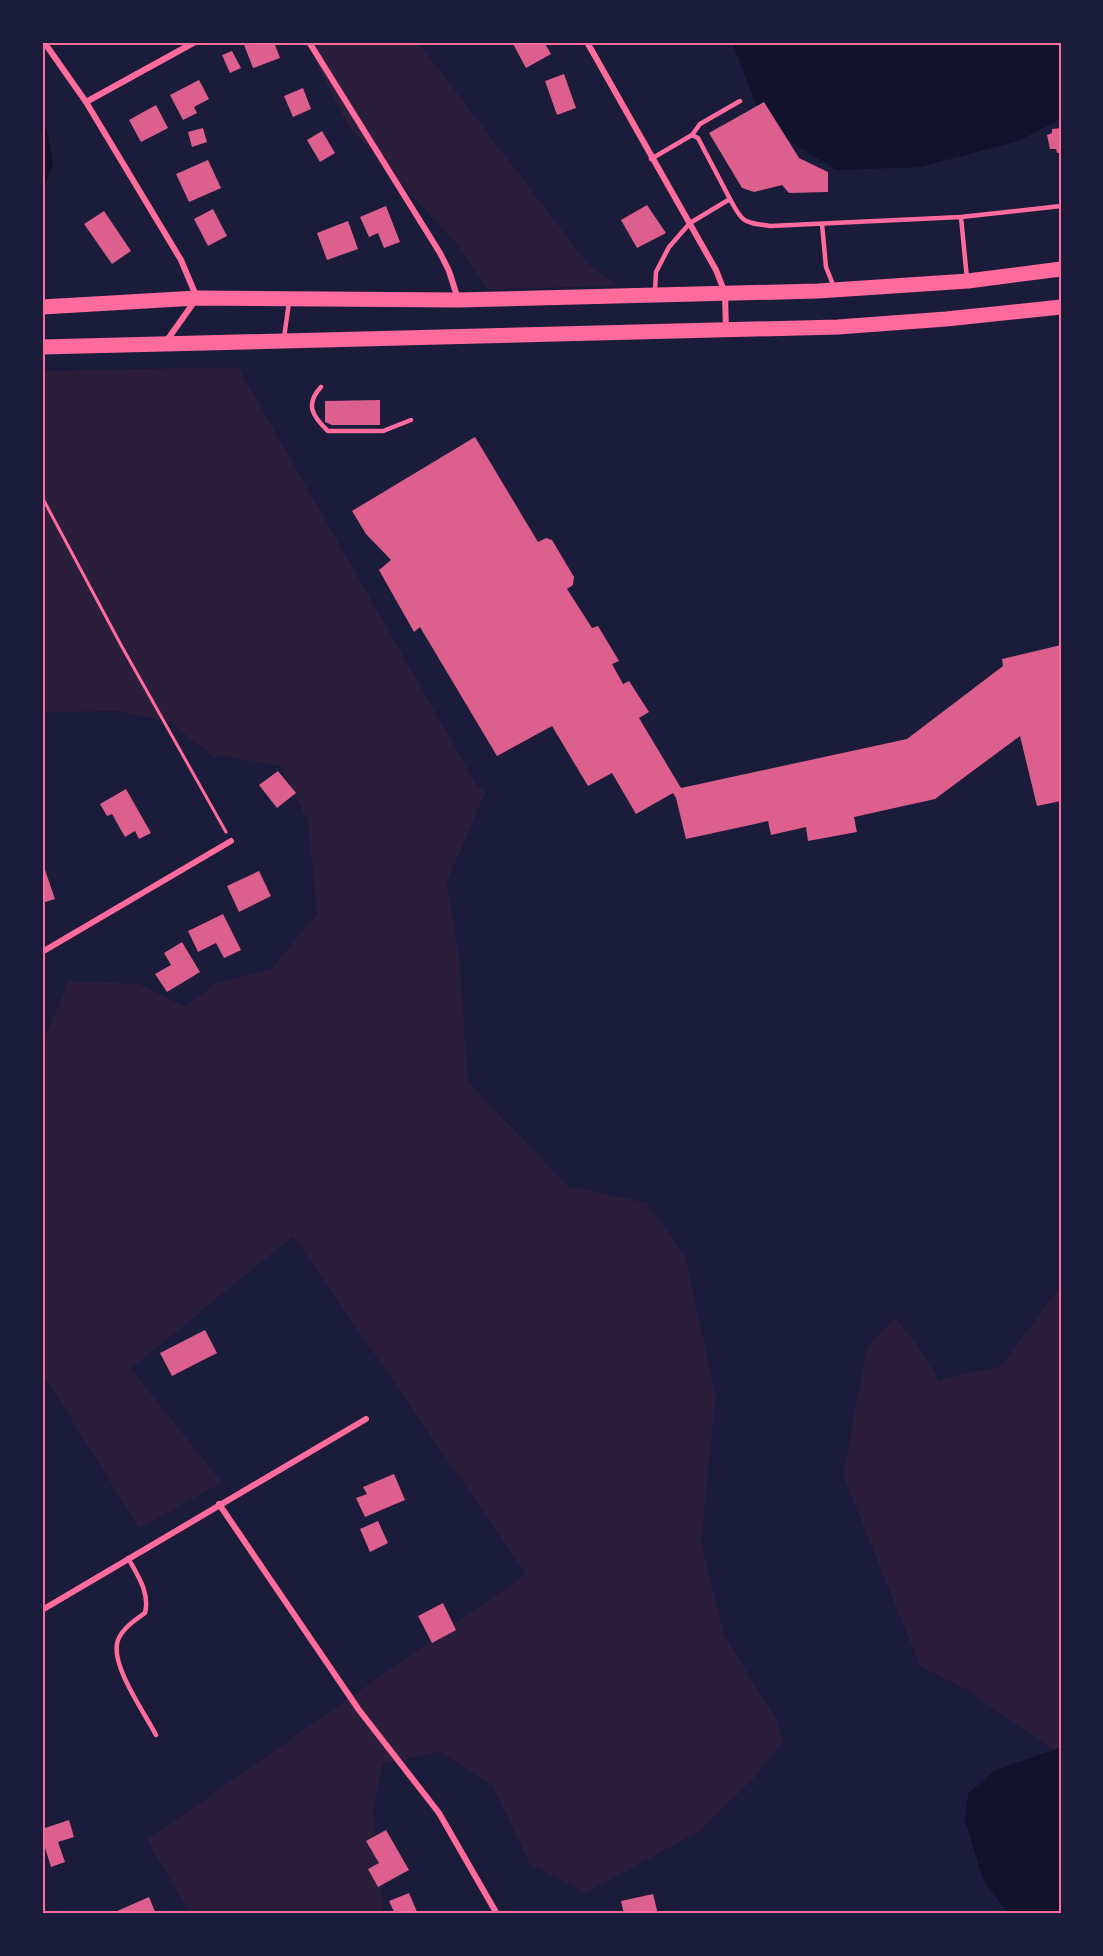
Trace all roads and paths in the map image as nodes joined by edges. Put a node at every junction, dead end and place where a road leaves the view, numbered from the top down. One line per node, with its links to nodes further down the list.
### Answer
1 (45, 42): 6 (street)
2 (195, 42): 6 (street)
3 (309, 42): 21 (street)
4 (587, 42): 8 (street)
5 (740, 101): 7 (lane)
6 (86, 102): 19 (street)
7 (692, 135): 8 (lane); 9 (lane)
8 (651, 159): 12 (street)
9 (730, 199): 12 (lane); 13 (lane)
10 (1061, 206): 11 (lane)
11 (961, 217): 13 (lane); 15 (lane)
12 (690, 223): 17 (street); 18 (lane)
13 (822, 224): 16 (lane)
14 (1061, 269): 15 (main road)
15 (967, 281): 16 (main road)
16 (835, 290): 17 (main road)
17 (725, 293): 18 (main road); 24 (street)
18 (654, 295): 21 (main road)
19 (197, 298): 20 (main road); 22 (main road); 26 (street)
20 (290, 299): 21 (main road); 25 (lane)
21 (458, 300)
22 (42, 307)
23 (1061, 307): 24 (main road)
24 (726, 331): 25 (main road)
25 (283, 342): 26 (main road)
26 (165, 343): 27 (main road)
27 (42, 347)
28 (321, 387): 29 (lane)
29 (411, 420)
30 (42, 497): 31 (path)
31 (231, 841): 32 (street)
32 (42, 952)
33 (366, 1419): 34 (street)
34 (219, 1504): 35 (street); 38 (street)
35 (129, 1558): 36 (street); 37 (lane)
36 (42, 1610)
37 (156, 1735)
38 (496, 1914)

